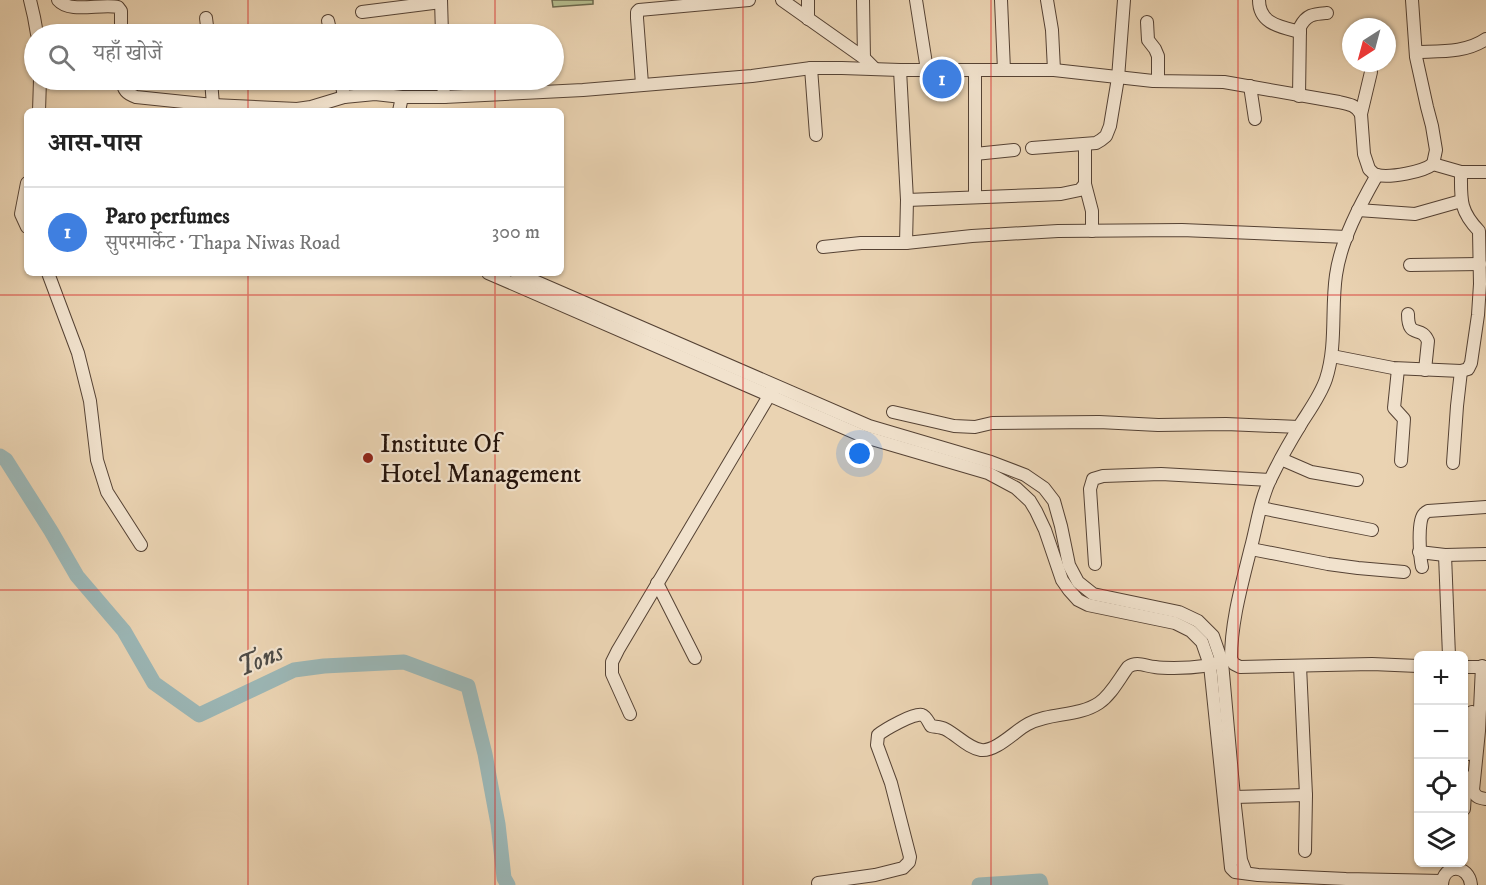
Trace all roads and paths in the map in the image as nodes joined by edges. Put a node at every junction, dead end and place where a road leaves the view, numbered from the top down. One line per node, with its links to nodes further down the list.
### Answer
1 (30, 0): 20 (street)
2 (58, 0): 21 (street)
3 (749, 0): 39 (street)
4 (782, 0): 17 (street)
5 (808, 0): 17 (street)
6 (862, 0): 28 (street)
7 (916, 0): 32 (street)
8 (1001, 0): 34 (street)
9 (1047, 0): 35 (street)
10 (1124, 0): 37 (street)
11 (1259, 0): 25 (street)
12 (1412, 0): 27 (street)
13 (441, 1): 14 (street); 24 (street)
14 (362, 12)
15 (1327, 13): 25 (street)
16 (206, 18): 22 (street)
17 (808, 19): 28 (street)
18 (328, 21): 23 (street)
19 (1147, 22): 38 (street)
20 (35, 24)
21 (122, 24)
22 (207, 24)
23 (329, 24)
24 (442, 24)
25 (1300, 33): 46 (street)
26 (1486, 39): 27 (street)
27 (1416, 52): 62 (street)
28 (864, 58): 30 (street)
29 (812, 68): 30 (street); 39 (street); 57 (street)
30 (874, 68): 31 (street)
31 (900, 70): 32 (street); 69 (street)
32 (927, 70): 33 (street)
33 (975, 70): 34 (street); 61 (street)
34 (1004, 70): 35 (street)
35 (1054, 70): 37 (street)
36 (1371, 72): 55 (street)
37 (1118, 78): 38 (street); 58 (street)
38 (1158, 81): 40 (street)
39 (642, 84): 49 (street)
40 (1250, 86): 46 (street); 56 (street)
41 (40, 90): 51 (street)
42 (125, 90): 50 (street)
43 (212, 90): 50 (street)
44 (343, 90): 47 (street)
45 (444, 90): 49 (street)
46 (1299, 96): 55 (street)
47 (344, 97): 48 (street); 53 (street)
48 (402, 97): 49 (street); 54 (street)
49 (444, 97)
50 (213, 105): 52 (street)
51 (39, 108)
52 (276, 108)
53 (302, 108)
54 (400, 108)
55 (1361, 114): 65 (street)
56 (1255, 119)
57 (816, 135)
58 (1085, 144): 59 (street); 66 (street)
59 (1032, 148)
60 (1014, 150): 61 (street)
61 (975, 154): 67 (street)
62 (1433, 164): 63 (street); 65 (street)
63 (1461, 172): 64 (street); 70 (street)
64 (1486, 172)
65 (1377, 175): 71 (street)
66 (1085, 184): 67 (street); 73 (street)
67 (975, 197): 69 (street)
68 (24, 198): 72 (street)
69 (907, 200): 75 (street)
70 (1461, 201): 71 (street); 77 (street)
71 (1358, 210): 74 (street)
72 (24, 220)
73 (1092, 231): 74 (street); 75 (street)
74 (1347, 237): 85 (street)
75 (906, 243): 76 (street)
76 (823, 247)
77 (1480, 264): 78 (street); 83 (street)
78 (1410, 265)
79 (49, 276): 100 (street)
80 (495, 276): 84 (street)
81 (522, 276): 84 (street)
82 (1408, 314): 87 (street)
83 (1482, 315): 88 (street)
84 (679, 350): 89 (street)
85 (1332, 356): 86 (street); 91 (street)
86 (1398, 369): 87 (street); 93 (street)
87 (1425, 370): 88 (street)
88 (1461, 371): 94 (street)
89 (772, 391): 108 (street); 111 (street); 111 (street)
90 (893, 412): 91 (street)
91 (1299, 427): 92 (street)
92 (1281, 459): 95 (street); 96 (street)
93 (1401, 461)
94 (1453, 463)
95 (1270, 480): 98 (street); 105 (street)
96 (1357, 480)
97 (1486, 507): 102 (street)
98 (1261, 508): 99 (street); 101 (street)
99 (1372, 530)
100 (141, 545)
101 (1251, 549): 107 (street); 111 (street)
102 (1419, 552): 104 (street); 106 (street)
103 (1486, 554): 104 (street)
104 (1445, 555): 109 (street)
105 (1095, 564)
106 (1422, 567)
107 (1404, 572)
108 (657, 584): 110 (street); 117 (street)
109 (1449, 651)
110 (695, 658)
111 (1221, 662): 112 (street); 121 (street); 126 (street); 127 (street)
112 (1300, 666): 113 (street); 120 (street)
113 (1414, 666)
114 (1468, 667): 115 (street)
115 (1484, 667): 118 (street)
116 (1474, 685): 119 (street)
117 (630, 714)
118 (1482, 731): 122 (street)
119 (1468, 759)
120 (1306, 795): 121 (street); 123 (street)
121 (1234, 797): 126 (street)
122 (1486, 799)
123 (1305, 851)
124 (1456, 867): 128 (street)
125 (1459, 867): 129 (street)
126 (1246, 873): 128 (street)
127 (818, 883)
128 (1442, 883)
129 (1471, 885)

